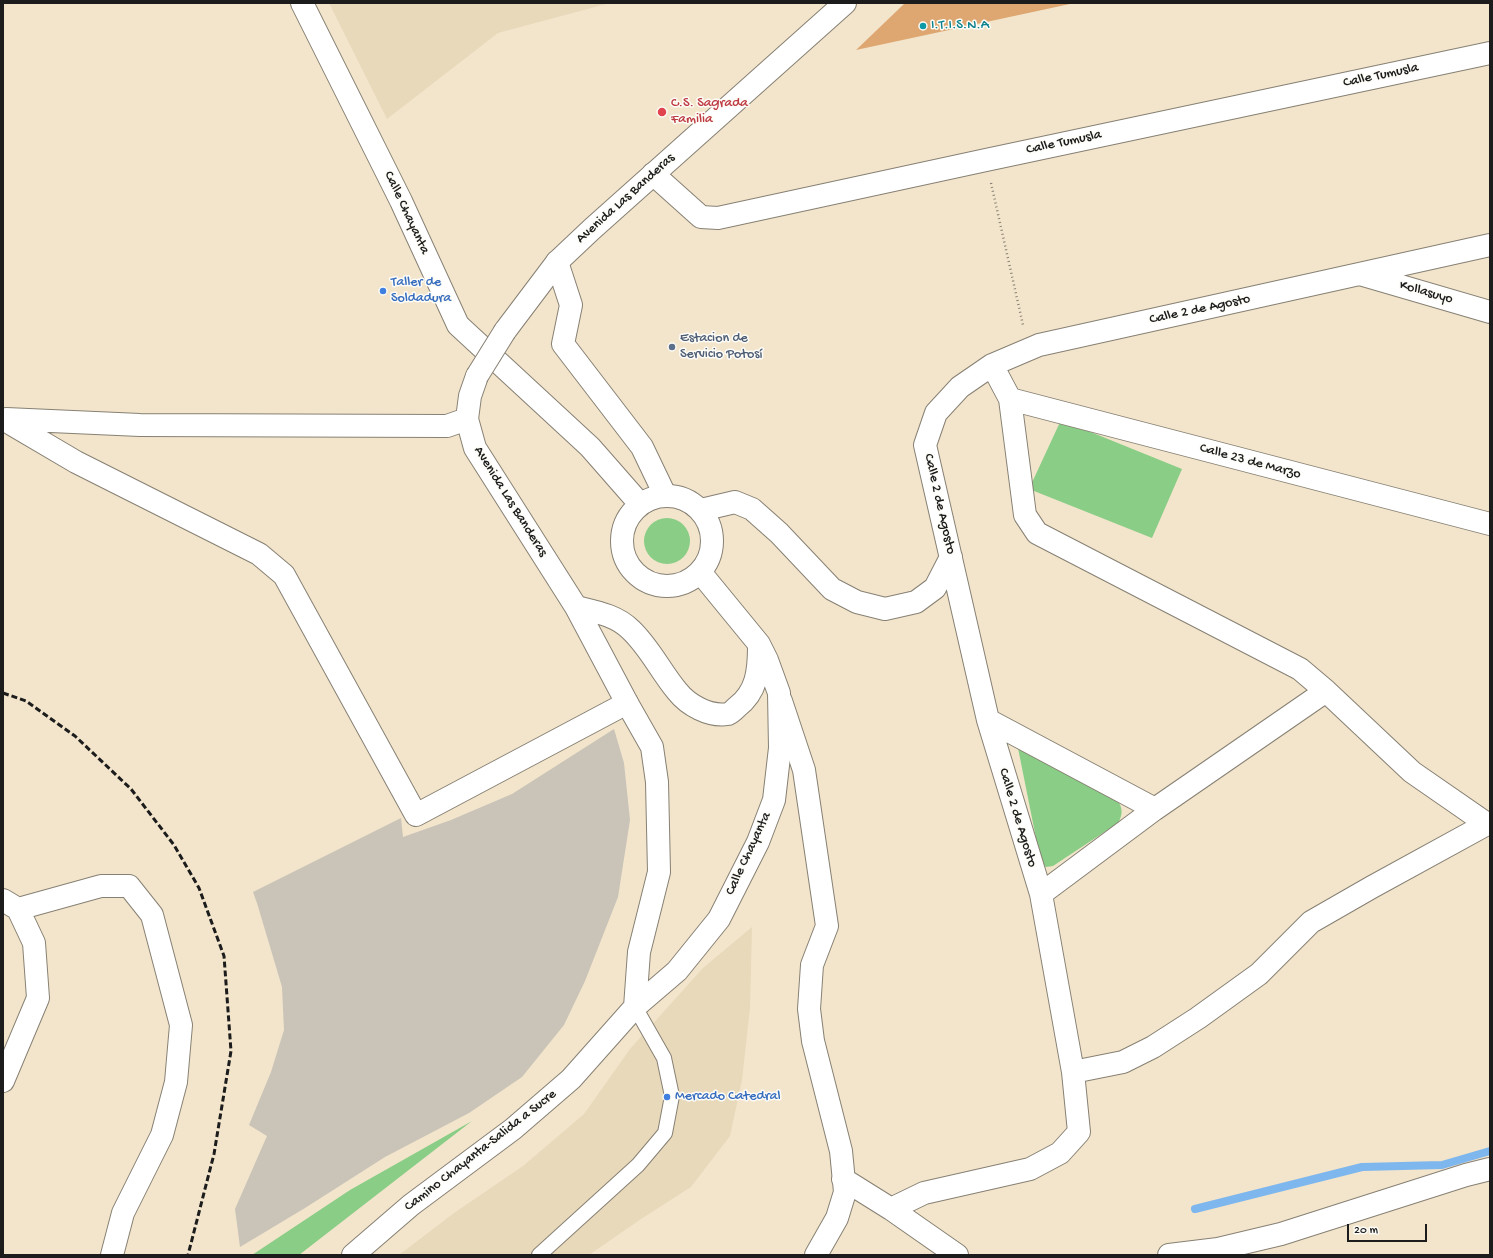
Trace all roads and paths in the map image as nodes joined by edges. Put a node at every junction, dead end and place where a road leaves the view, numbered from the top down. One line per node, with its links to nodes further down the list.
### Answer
1 (302, 3): 16 (street, Calle Chayanta)
2 (845, 3): 5 (street, Avenida Las Banderas)
3 (1490, 53): 4 (street, Calle Tumusla)
4 (986, 160): 5 (street, Calle Tumusla); 10 (path)
5 (653, 174): 7 (street, Avenida Las Banderas)
6 (1490, 246): 8 (street, Calle 2 de Agosto)
7 (557, 262): 14 (street, Avenida Las Banderas, bridge); 15 (street)
8 (1361, 274): 9 (street, Kollasuyo); 10 (street, Calle 2 de Agosto)
9 (1490, 312)
10 (1028, 351): 11 (street, Calle 2 de Agosto)
11 (992, 365): 12 (street); 19 (street, Calle 2 de Agosto)
12 (1010, 399): 18 (street, Calle 23 de Marzo); 23 (street)
13 (3, 419): 14 (street); 25 (street)
14 (468, 419): 21 (street, Avenida Las Banderas)
15 (665, 495): 16 (street); 17 (street)
16 (640, 504): 20 (street)
17 (701, 510): 19 (street); 20 (street)
18 (1490, 524)
19 (951, 557): 26 (street, Calle 2 de Agosto)
20 (700, 572): 22 (street, Calle Chayanta)
21 (576, 607): 22 (street); 25 (street, Avenida Las Banderas)
22 (759, 644): 24 (street, Calle Chayanta)
23 (1326, 691): 27 (street); 31 (street)
24 (778, 693): 30 (street, Calle Chayanta); 34 (street)
25 (627, 703): 30 (street, Avenida Las Banderas)
26 (988, 720): 27 (street); 28 (street, Calle 2 de Agosto)
27 (1155, 809): 28 (street)
28 (1041, 894): 31 (street, Calle 2 de Agosto)
29 (10, 905): 32 (street); 36 (street)
30 (635, 1007): 37 (street, Camino Chayanta-Salida a Sucre); 38 (lane)
31 (1073, 1072): 35 (street, Calle 2 de Agosto)
32 (3, 1081)
33 (1490, 1169): 41 (street)
34 (843, 1179): 35 (street); 39 (street)
35 (891, 1209): 40 (street)
36 (112, 1255)
37 (353, 1255)
38 (539, 1255)
39 (816, 1255)
40 (957, 1255)
41 (1169, 1255)

